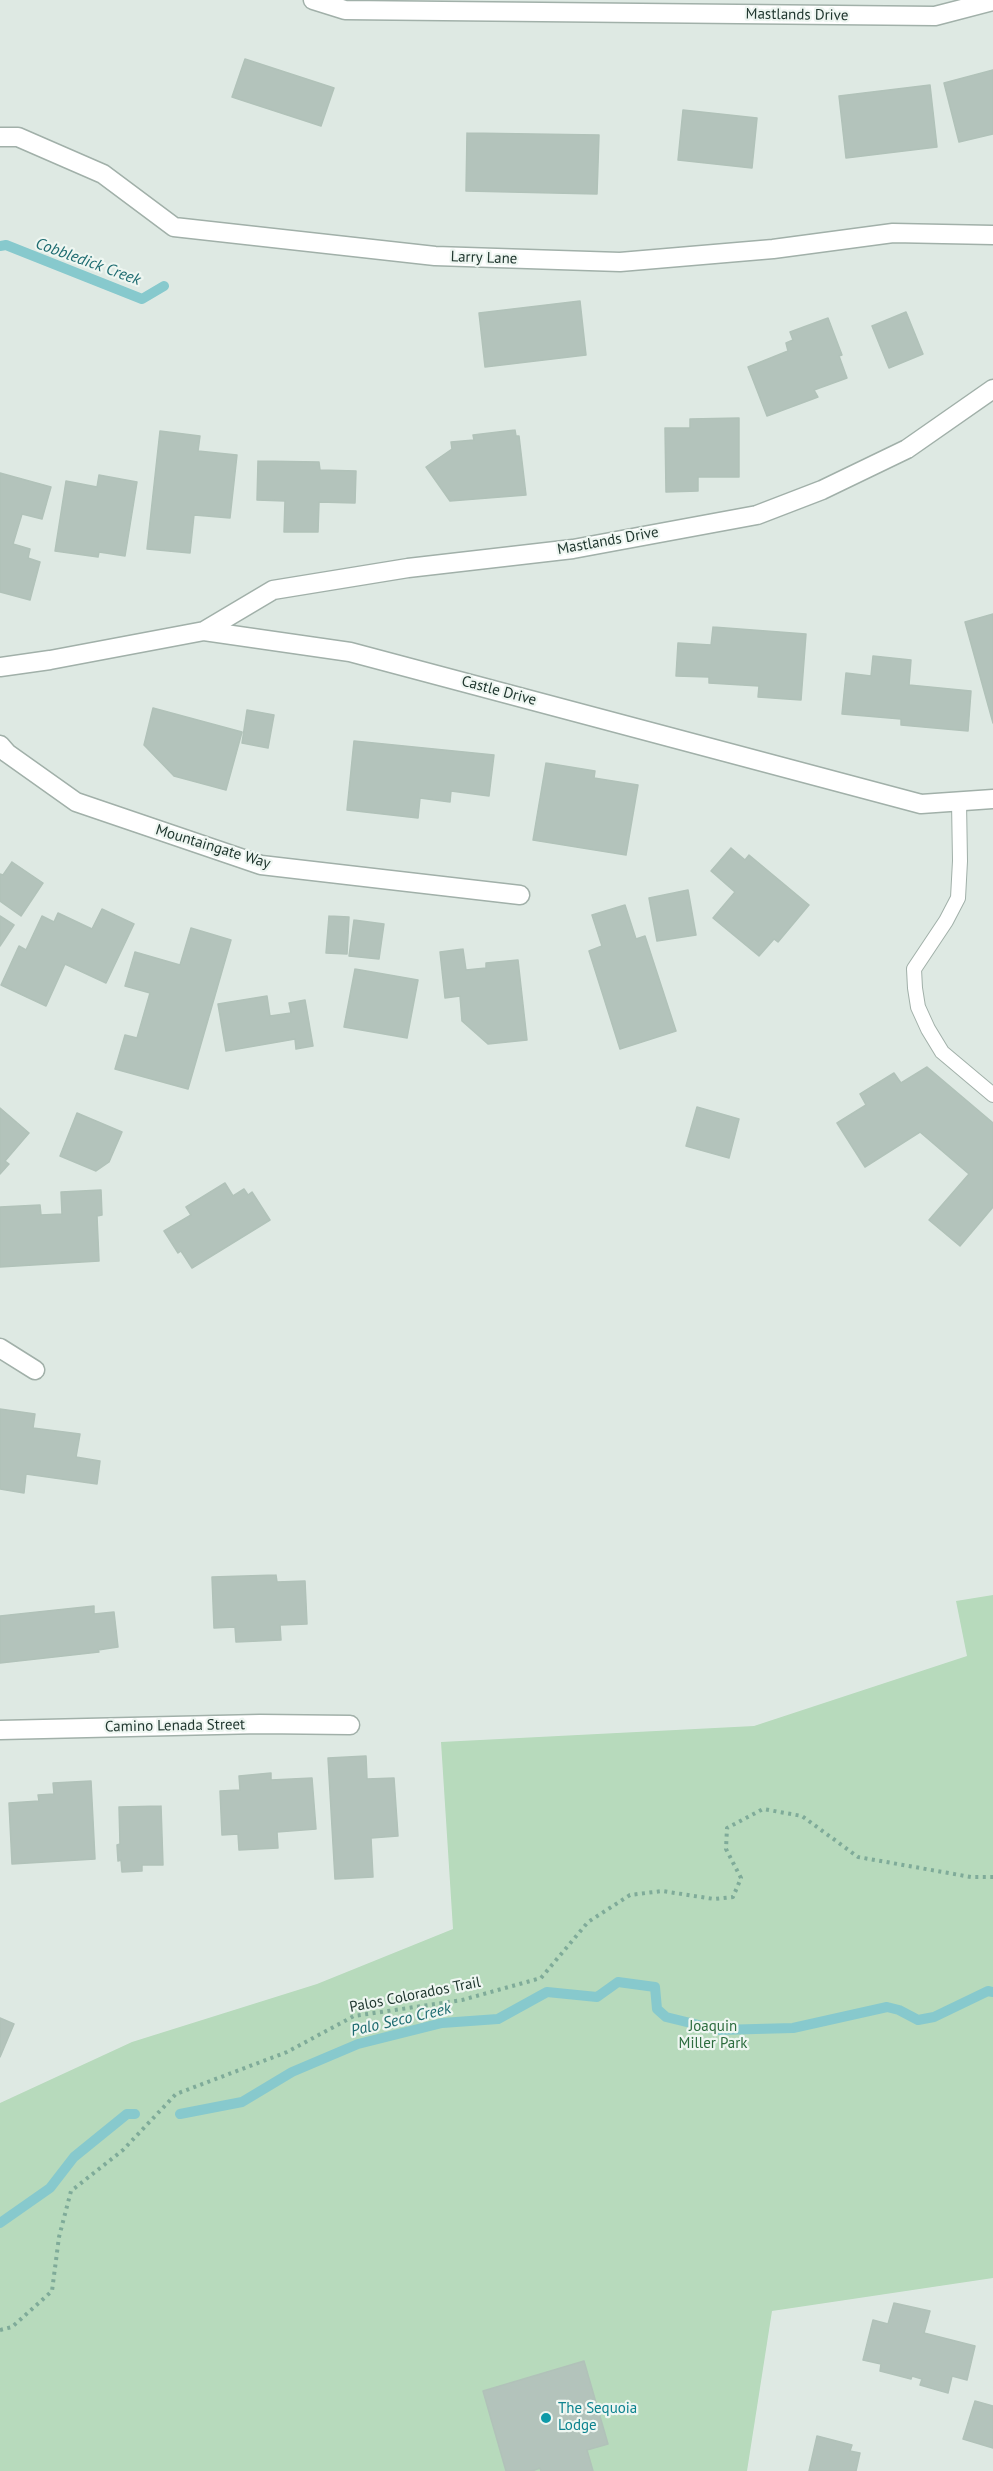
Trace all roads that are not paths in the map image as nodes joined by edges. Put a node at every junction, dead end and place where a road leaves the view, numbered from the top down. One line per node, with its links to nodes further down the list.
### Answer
1 (313, 0): 2 (street, Mastlands Drive)
2 (993, 2)
3 (0, 137): 4 (street, Larry Lane)
4 (993, 235)
5 (993, 389): 6 (street, Mastlands Drive)
6 (204, 632): 7 (street, Castle Drive); 10 (street, Castle Drive)
7 (0, 667)
8 (0, 745): 11 (street, Mountaingate Way)
9 (993, 800): 10 (street, Castle Drive)
10 (959, 802): 12 (lane)
11 (520, 895)
12 (993, 1095)
13 (0, 1348): 14 (street)
14 (35, 1370)
15 (350, 1725): 16 (street, Camino Lenada Street)
16 (0, 1730)

